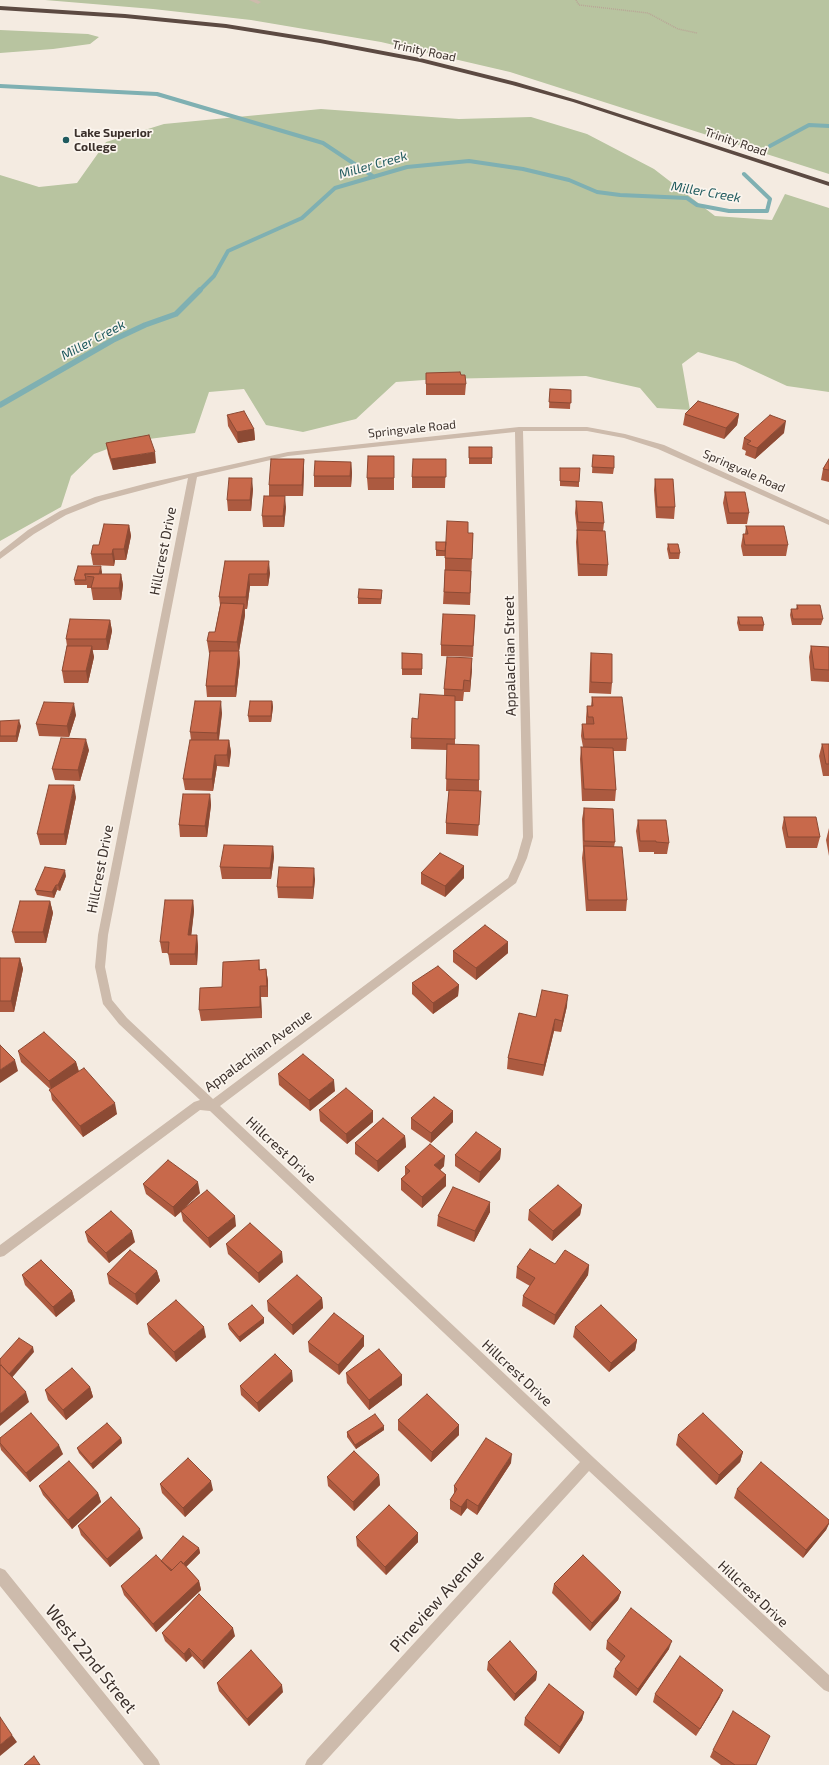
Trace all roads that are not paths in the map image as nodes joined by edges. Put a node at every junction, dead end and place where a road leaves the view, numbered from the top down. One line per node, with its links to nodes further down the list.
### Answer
1 (252, 0): 2 (street)
2 (258, 2)
3 (0, 8): 4 (highway, Trinity Road)
4 (829, 184)
5 (519, 429): 6 (street, Springvale Road); 7 (street, Springvale Road); 9 (street, Appalachian Street)
6 (194, 475): 8 (street, Springvale Road); 10 (street, Hillcrest Drive)
7 (829, 523)
8 (0, 556)
9 (512, 880): 10 (street, Appalachian Avenue)
10 (212, 1106): 11 (street, Appalachian Avenue); 12 (street, Hillcrest Drive)
11 (0, 1252)
12 (589, 1462): 14 (street, Hillcrest Drive); 16 (street, Pineview Avenue)
13 (0, 1575): 15 (street, West 22nd Street)
14 (829, 1685)
15 (153, 1765)
16 (312, 1765)

